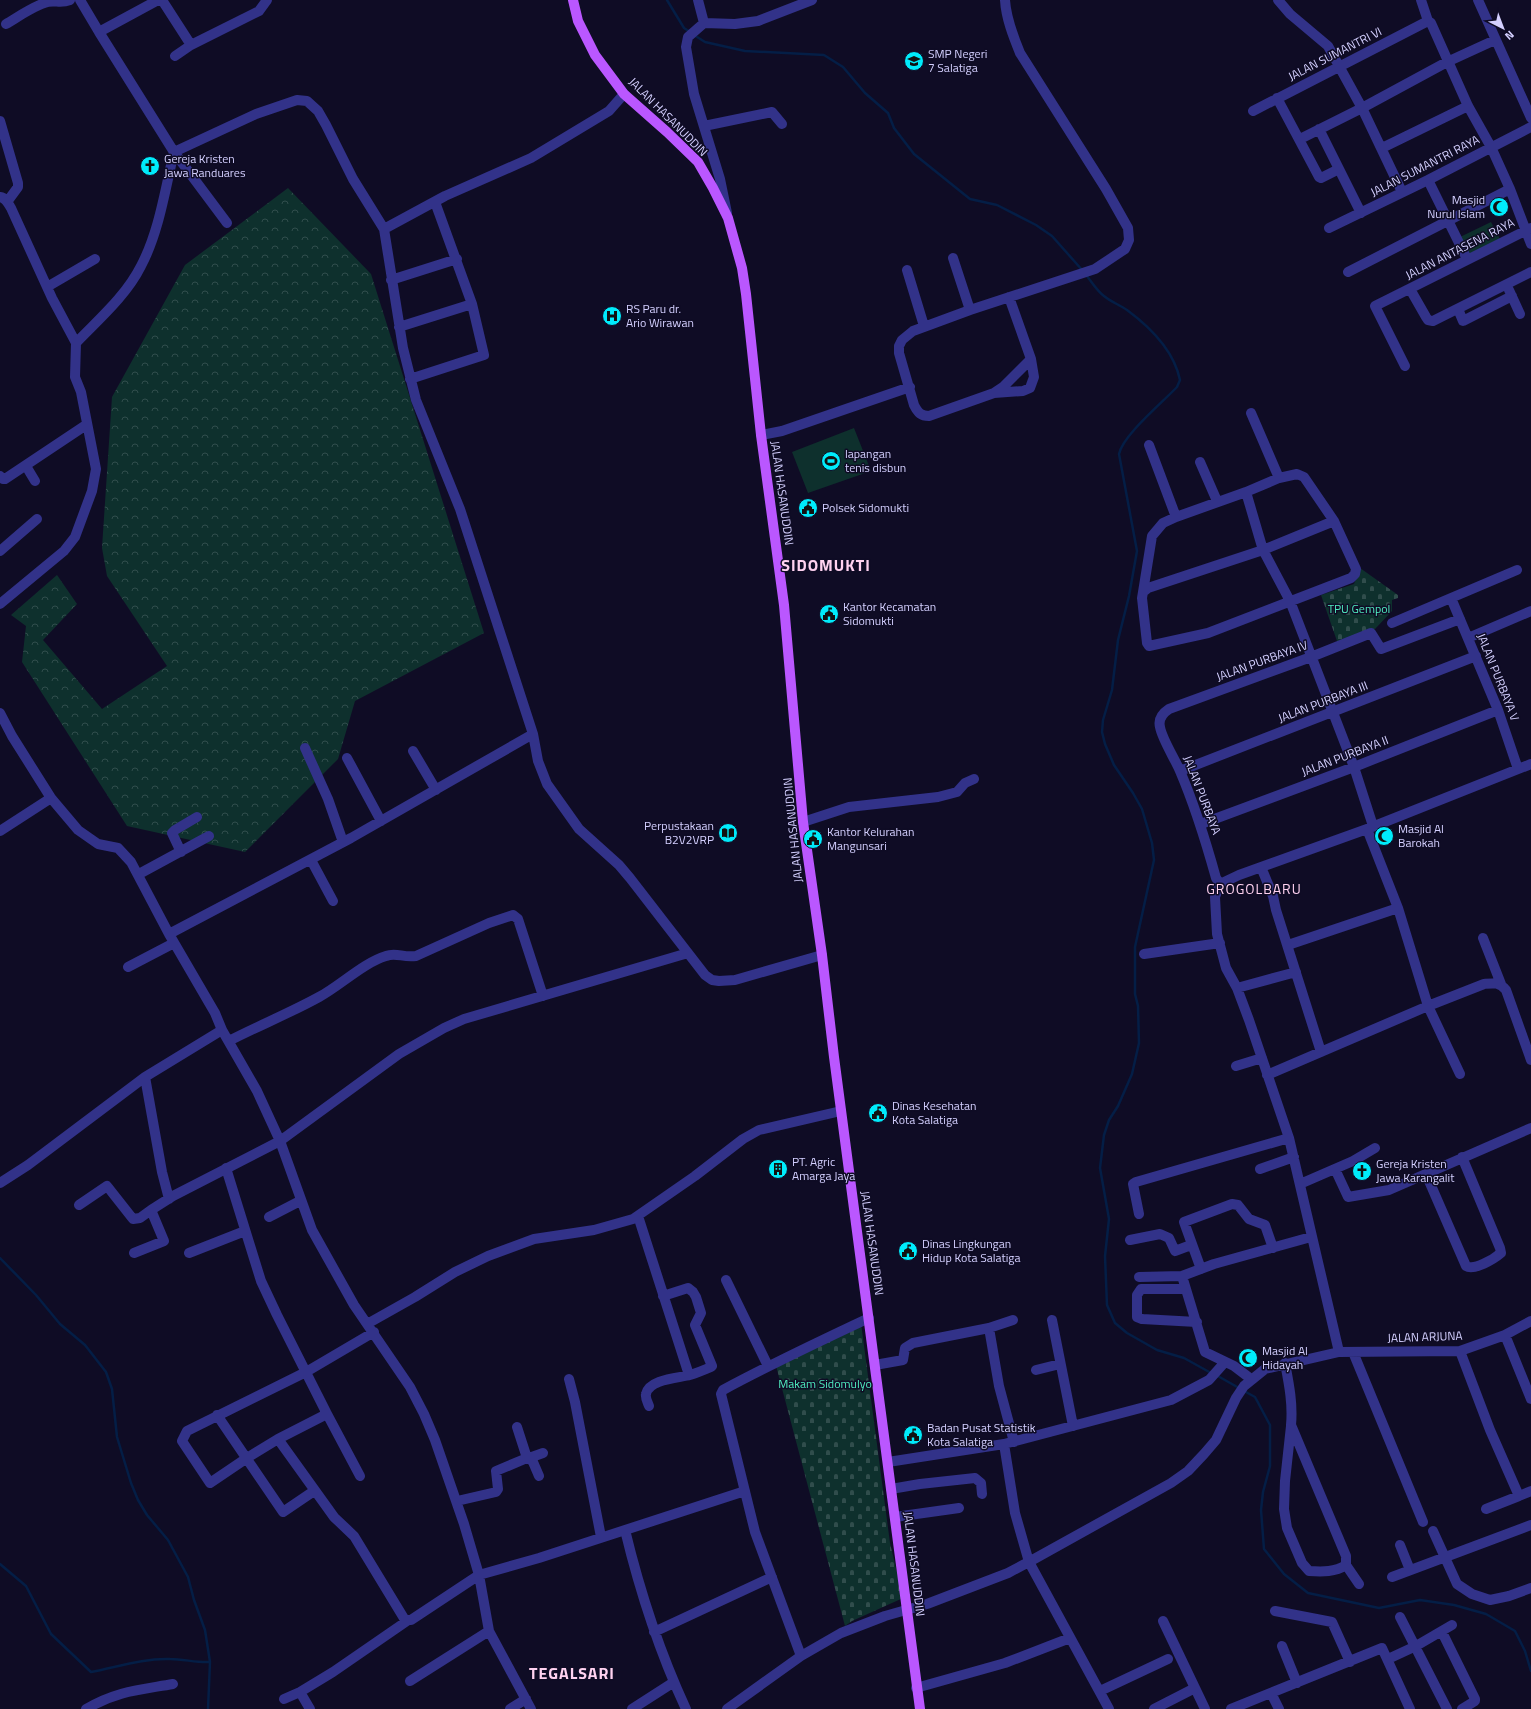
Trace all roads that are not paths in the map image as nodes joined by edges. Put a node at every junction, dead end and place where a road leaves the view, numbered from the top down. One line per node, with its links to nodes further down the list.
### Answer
1 (70, 0): 15 (street)
2 (80, 0): 16 (street)
3 (158, 0): 16 (street)
4 (162, 0): 18 (street)
5 (267, 0): 18 (street)
6 (573, 0): 22 (main road, JALAN HASANUDDIN)
7 (698, 0): 14 (street)
8 (812, 0): 14 (street)
9 (1005, 0): 63 (street)
10 (1278, 0): 21 (street)
11 (1421, 0): 13 (street)
12 (1478, 0): 17 (street)
13 (1428, 20): 20 (street); 21 (street, JALAN SUMANTRI VI)
14 (704, 22): 30 (street)
15 (6, 24)
16 (99, 32): 36 (street)
17 (1495, 40): 20 (street); 27 (street)
18 (191, 45): 19 (street)
19 (176, 56)
20 (1448, 62): 24 (street); 25 (street)
21 (1340, 67): 23 (street, JALAN SUMANTRI VI); 25 (street)
22 (624, 94): 42 (street); 44 (main road, JALAN HASANUDDIN)
23 (1277, 98): 26 (street, JALAN SUMANTRI VI); 33 (street)
24 (1468, 106): 34 (street); 35 (street)
25 (1362, 108): 32 (street); 35 (street)
26 (1253, 112)
27 (1531, 118)
28 (0, 122): 41 (street)
29 (782, 124): 30 (street)
30 (704, 126): 44 (street)
31 (1531, 127): 34 (street, JALAN SUMANTRI RAYA)
32 (1319, 129): 33 (street); 37 (street)
33 (1300, 139): 37 (street)
34 (1491, 147): 38 (street, JALAN SUMANTRI RAYA); 39 (street)
35 (1382, 148): 40 (street)
36 (174, 152): 46 (street); 48 (street); 70 (street)
37 (1339, 169): 43 (street)
38 (1428, 180): 40 (street, JALAN SUMANTRI RAYA); 45 (street)
39 (1510, 190): 45 (street); 49 (street)
40 (1402, 192): 43 (street, JALAN SUMANTRI RAYA)
41 (4, 199): 60 (street)
42 (435, 202): 48 (street); 53 (street)
43 (1361, 213): 47 (street, JALAN SUMANTRI RAYA)
44 (728, 218): 78 (main road, JALAN HASANUDDIN)
45 (1448, 220): 54 (street); 56 (street)
46 (227, 223)
47 (1329, 228)
48 (384, 229): 58 (street)
49 (1528, 229): 50 (street); 54 (street, JALAN ANTASENA RAYA)
50 (1531, 244)
51 (952, 258): 66 (street)
52 (95, 259): 60 (street)
53 (457, 259): 58 (street); 64 (street)
54 (1467, 259): 61 (street, JALAN ANTASENA RAYA)
55 (907, 270): 68 (street)
56 (1348, 272)
57 (1531, 272): 59 (street)
58 (391, 280): 69 (street)
59 (1507, 284): 62 (street); 65 (street)
60 (47, 287): 70 (street)
61 (1410, 289): 65 (street); 72 (street, JALAN ANTASENA RAYA)
62 (1512, 296): 65 (street); 67 (street)
63 (1009, 298): 66 (street); 71 (street)
64 (472, 304): 69 (street); 73 (street)
65 (1458, 309)
66 (970, 310): 68 (street)
67 (1520, 314)
68 (924, 326): 74 (street)
69 (399, 328): 73 (street)
70 (76, 342): 77 (street)
71 (1031, 359): 75 (street); 75 (street)
72 (1405, 366)
73 (410, 379): 107 (street)
74 (910, 387): 75 (street); 78 (street)
75 (994, 393)
76 (1251, 413): 82 (street)
77 (86, 425): 81 (street); 96 (street)
78 (761, 435): 119 (main road, JALAN HASANUDDIN)
79 (1149, 445): 87 (street)
80 (1200, 462): 86 (street)
81 (26, 466): 83 (street); 84 (street)
82 (1279, 478): 85 (street); 89 (street)
83 (5, 481)
84 (35, 481)
85 (1246, 492): 86 (street); 90 (street)
86 (1217, 501): 87 (street)
87 (1176, 517): 93 (street)
88 (37, 519): 91 (street)
89 (1334, 521): 90 (street); 95 (street)
90 (1263, 550): 93 (street); 95 (street)
91 (0, 551)
92 (1517, 570): 94 (street)
93 (1143, 592): 95 (street)
94 (1451, 598): 98 (street, JALAN PURBAYA V); 99 (street)
95 (1290, 601): 102 (street)
96 (1, 602)
97 (1531, 611): 100 (street)
98 (1460, 618): 100 (street, JALAN PURBAYA V); 102 (street, JALAN PURBAYA IV)
99 (1392, 623)
100 (1468, 638): 101 (street, JALAN PURBAYA V)
101 (1476, 656): 103 (street, JALAN PURBAYA V); 104 (street, JALAN PURBAYA III)
102 (1311, 657): 104 (street); 105 (street, JALAN PURBAYA IV)
103 (1498, 710): 112 (street, JALAN PURBAYA II); 113 (street, JALAN PURBAYA V)
104 (1333, 712): 112 (street); 114 (street, JALAN PURBAYA III)
105 (1162, 716): 114 (street, JALAN PURBAYA)
106 (1, 719): 117 (street)
107 (533, 734): 116 (street); 137 (street)
108 (305, 748): 125 (street)
109 (413, 751): 116 (street)
110 (347, 758): 120 (street)
111 (1531, 764): 113 (street)
112 (1354, 767): 121 (street, JALAN PURBAYA II); 122 (street)
113 (1518, 769): 122 (street)
114 (1180, 771): 121 (street, JALAN PURBAYA)
115 (974, 779): 119 (street)
116 (436, 790): 120 (street)
117 (51, 798): 123 (street); 129 (street)
118 (197, 817): 126 (street)
119 (803, 819): 139 (main road, JALAN HASANUDDIN)
120 (381, 821): 125 (street)
121 (1201, 824): 130 (street, JALAN PURBAYA)
122 (1370, 827): 128 (street); 132 (street)
123 (0, 831)
124 (209, 836): 126 (street)
125 (343, 842): 127 (street)
126 (181, 852): 129 (street)
127 (311, 860): 131 (street); 134 (street)
128 (1261, 867): 130 (street); 136 (street)
129 (139, 874): 134 (street)
130 (1220, 884): 135 (street)
131 (333, 900)
132 (1398, 908): 136 (street); 145 (street)
133 (1482, 938): 142 (street)
134 (172, 939): 140 (street); 146 (street)
135 (1220, 943): 138 (street); 143 (street)
136 (1288, 945): 141 (street)
137 (688, 953): 139 (street); 144 (street)
138 (1144, 954)
139 (822, 955): 155 (main road, JALAN HASANUDDIN)
140 (128, 967)
141 (1296, 972): 143 (street); 148 (street)
142 (1501, 984): 145 (street); 150 (street)
143 (1236, 988): 149 (street)
144 (544, 996): 147 (street); 158 (street)
145 (1428, 1006): 148 (street); 152 (street)
146 (222, 1030): 147 (street); 154 (street)
147 (228, 1041): 158 (street)
148 (1321, 1052): 153 (street)
149 (1262, 1058): 151 (street); 153 (street)
150 (1531, 1060)
151 (1236, 1066)
152 (1460, 1074)
153 (1267, 1075): 157 (street)
154 (145, 1077): 166 (street); 168 (street)
155 (841, 1111): 173 (street); 188 (main road, JALAN HASANUDDIN)
156 (1531, 1128): 160 (street)
157 (1289, 1138): 161 (street); 172 (street)
158 (280, 1141): 162 (street); 169 (street)
159 (1375, 1148): 164 (street)
160 (1462, 1157): 165 (street); 165 (street)
161 (1294, 1158): 163 (street); 167 (street)
162 (226, 1168): 168 (street); 175 (street)
163 (1260, 1169)
164 (1335, 1169): 165 (street); 167 (street)
165 (1426, 1174)
166 (0, 1183)
167 (1300, 1184): 176 (street)
168 (169, 1199): 171 (street)
169 (300, 1201): 174 (street); 193 (street)
170 (79, 1205): 171 (street)
171 (151, 1210): 180 (street)
172 (1139, 1214)
173 (638, 1216): 187 (street); 193 (street)
174 (269, 1217)
175 (245, 1231): 181 (street); 206 (street)
176 (1311, 1237): 179 (street); 198 (street)
177 (1130, 1240): 178 (street)
178 (1191, 1245): 179 (street); 182 (street)
179 (1273, 1248): 182 (street)
180 (134, 1253)
181 (190, 1253)
182 (1201, 1269): 184 (street)
183 (1139, 1276): 184 (street)
184 (1182, 1276): 186 (street)
185 (726, 1280): 204 (street)
186 (1185, 1289): 192 (street); 192 (street)
187 (663, 1296): 207 (street); 207 (street)
188 (869, 1318): 203 (main road, JALAN HASANUDDIN); 204 (street)
189 (1013, 1320): 194 (street)
190 (1052, 1320): 202 (street)
191 (1531, 1321): 196 (street, JALAN ARJUNA)
192 (1197, 1322): 200 (street)
193 (367, 1324): 195 (street)
194 (989, 1328): 203 (street); 218 (street)
195 (374, 1332): 206 (street); 231 (street)
196 (1505, 1335): 197 (street, JALAN ARJUNA); 210 (street)
197 (1460, 1351): 199 (street, JALAN ARJUNA); 230 (street)
198 (1339, 1352): 199 (street, JALAN ARJUNA); 201 (street, JALAN ARJUNA)
199 (1353, 1352): 235 (street)
200 (1225, 1362): 208 (street); 215 (street)
201 (1285, 1363): 208 (street, JALAN ARJUNA); 214 (street)
202 (1060, 1364): 205 (street); 215 (street)
203 (875, 1365): 222 (main road, JALAN HASANUDDIN)
204 (768, 1366): 227 (street)
205 (1036, 1370)
206 (306, 1372): 212 (street); 213 (street)
207 (689, 1375): 211 (street)
208 (1251, 1379): 242 (street, JALAN ARJUNA)
209 (569, 1380): 239 (street)
210 (1531, 1399)
211 (649, 1406)
212 (326, 1412): 217 (street); 223 (street)
213 (217, 1415): 220 (street); 220 (street)
214 (1291, 1425): 243 (street); 243 (street)
215 (1073, 1426): 218 (street)
216 (517, 1428): 221 (street)
217 (278, 1439): 220 (street); 226 (street)
218 (1009, 1443): 222 (street); 242 (street)
219 (543, 1453): 221 (street)
220 (246, 1458): 226 (street)
221 (528, 1458): 224 (street); 231 (street)
222 (888, 1462): 225 (main road, JALAN HASANUDDIN)
223 (360, 1476)
224 (540, 1476)
225 (892, 1489): 229 (street); 234 (main road, JALAN HASANUDDIN)
226 (314, 1490): 253 (street)
227 (745, 1491): 237 (street); 247 (street)
228 (1531, 1491): 230 (street)
229 (982, 1494)
230 (1519, 1496): 233 (street)
231 (457, 1501): 245 (street)
232 (959, 1508): 234 (street)
233 (1486, 1509)
234 (895, 1517): 250 (main road, JALAN HASANUDDIN)
235 (1423, 1522)
236 (1531, 1525): 241 (street)
237 (625, 1530): 239 (street); 257 (street)
238 (1433, 1531): 241 (street)
239 (601, 1537): 245 (street)
240 (1400, 1545): 244 (street)
241 (1444, 1557): 244 (street); 249 (street)
242 (1029, 1562): 250 (street, JALAN ARJUNA); 259 (street)
243 (1346, 1565): 248 (street)
244 (1410, 1570): 246 (street)
245 (479, 1575): 253 (street); 256 (street)
246 (1392, 1576)
247 (772, 1577): 257 (street); 262 (street)
248 (1359, 1584)
249 (1531, 1588)
250 (907, 1611): 262 (street, JALAN ARJUNA); 270 (main road, JALAN HASANUDDIN)
251 (1275, 1611): 265 (street)
252 (1400, 1617): 261 (street)
253 (407, 1621): 273 (street)
254 (1163, 1621): 271 (street)
255 (1452, 1625): 258 (street)
256 (489, 1631): 266 (street); 276 (street)
257 (654, 1632): 267 (street)
258 (1442, 1632): 261 (street); 292 (street)
259 (1070, 1638): 270 (street); 272 (street)
260 (1282, 1646): 268 (street)
261 (1416, 1646): 264 (street); 291 (street)
262 (801, 1656): 283 (street, JALAN ARJUNA)
263 (1168, 1659): 272 (street)
264 (1388, 1659): 265 (street); 290 (street)
265 (1350, 1662): 268 (street)
266 (410, 1681)
267 (674, 1682): 281 (street); 282 (street)
268 (1297, 1683): 274 (street)
269 (173, 1684): 277 (street)
270 (916, 1688): 284 (main road, JALAN HASANUDDIN)
271 (1195, 1688): 286 (street); 287 (street)
272 (1100, 1691): 285 (street)
273 (300, 1692): 275 (street); 278 (street)
274 (1271, 1693): 288 (street); 289 (street)
275 (284, 1699)
276 (526, 1699): 279 (street); 280 (street)
277 (86, 1709)
278 (310, 1709)
279 (510, 1709)
280 (531, 1709)
281 (632, 1709)
282 (686, 1709)
283 (728, 1709)
284 (920, 1709)
285 (1109, 1709)
286 (1154, 1709)
287 (1205, 1709)
288 (1231, 1709)
289 (1278, 1709)
290 (1410, 1709)
291 (1447, 1709)
292 (1463, 1709)

